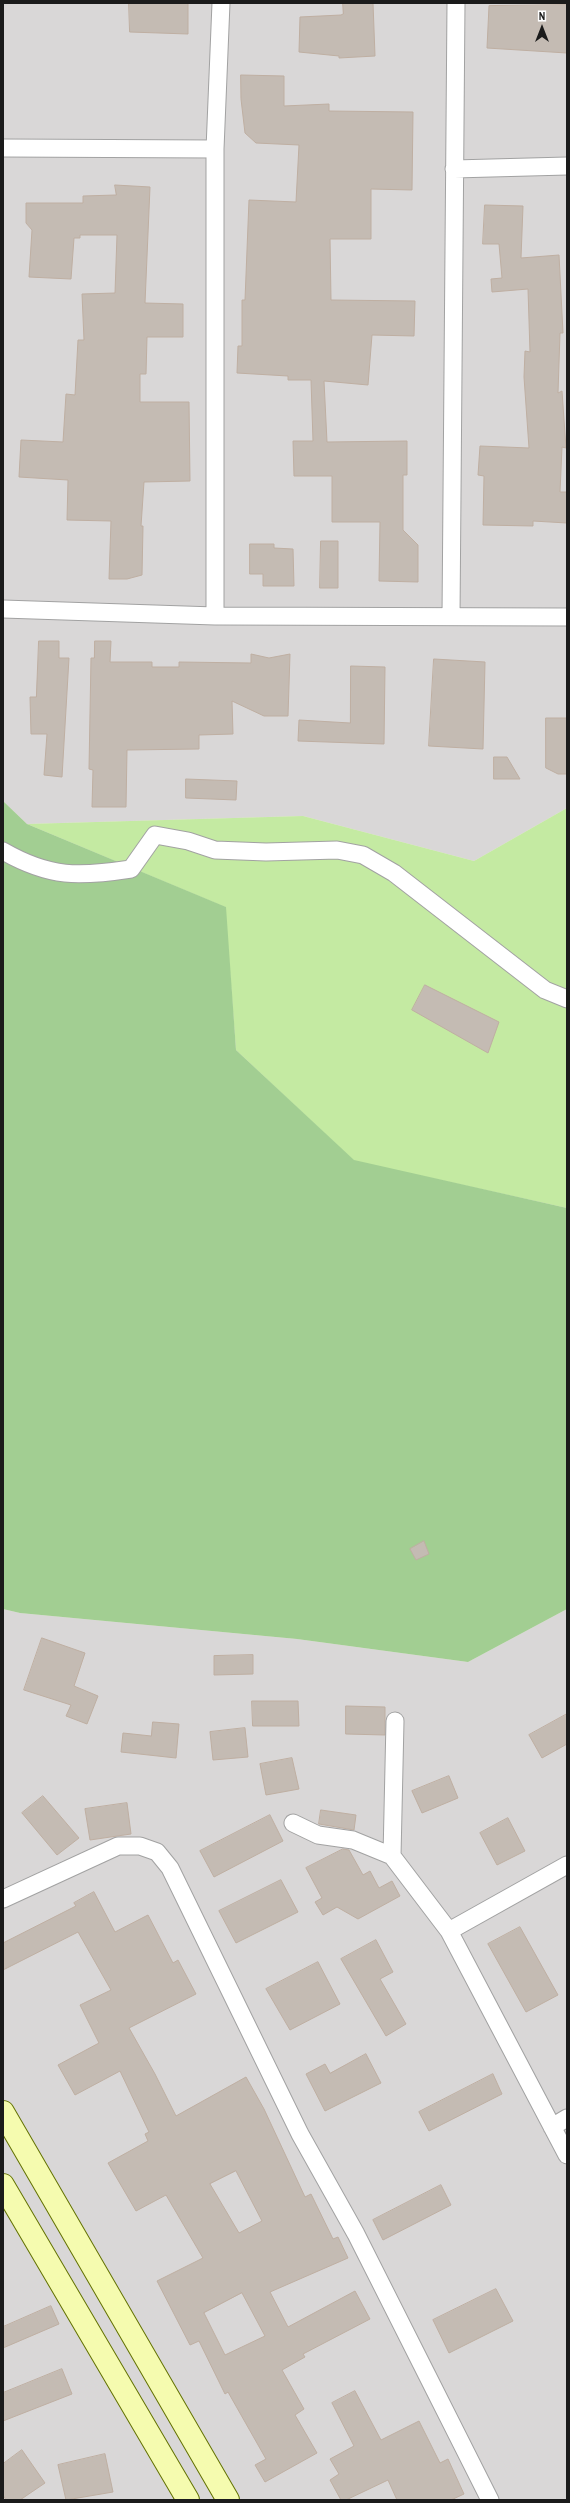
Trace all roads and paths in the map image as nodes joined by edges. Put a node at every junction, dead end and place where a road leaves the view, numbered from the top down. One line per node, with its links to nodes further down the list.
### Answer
1 (221, 3): 4 (street)
2 (456, 3): 6 (street)
3 (3, 148): 4 (street)
4 (215, 149): 8 (street)
5 (567, 166): 6 (street)
6 (454, 169): 9 (street)
7 (3, 609): 8 (street)
8 (215, 616): 9 (street)
9 (452, 616): 10 (street)
10 (567, 616)
11 (3, 851): 12 (street)
12 (567, 999)
13 (395, 1721): 15 (street)
14 (293, 1823): 15 (street)
15 (392, 1856): 18 (street)
16 (567, 1865): 18 (street)
17 (3, 1899): 26 (street)
18 (449, 1931): 21 (street)
19 (3, 2112): 25 (street)
20 (567, 2118): 21 (street)
21 (552, 2127): 22 (street)
22 (567, 2155)
23 (3, 2185): 24 (street)
24 (188, 2500)
25 (228, 2500)
26 (490, 2500)

